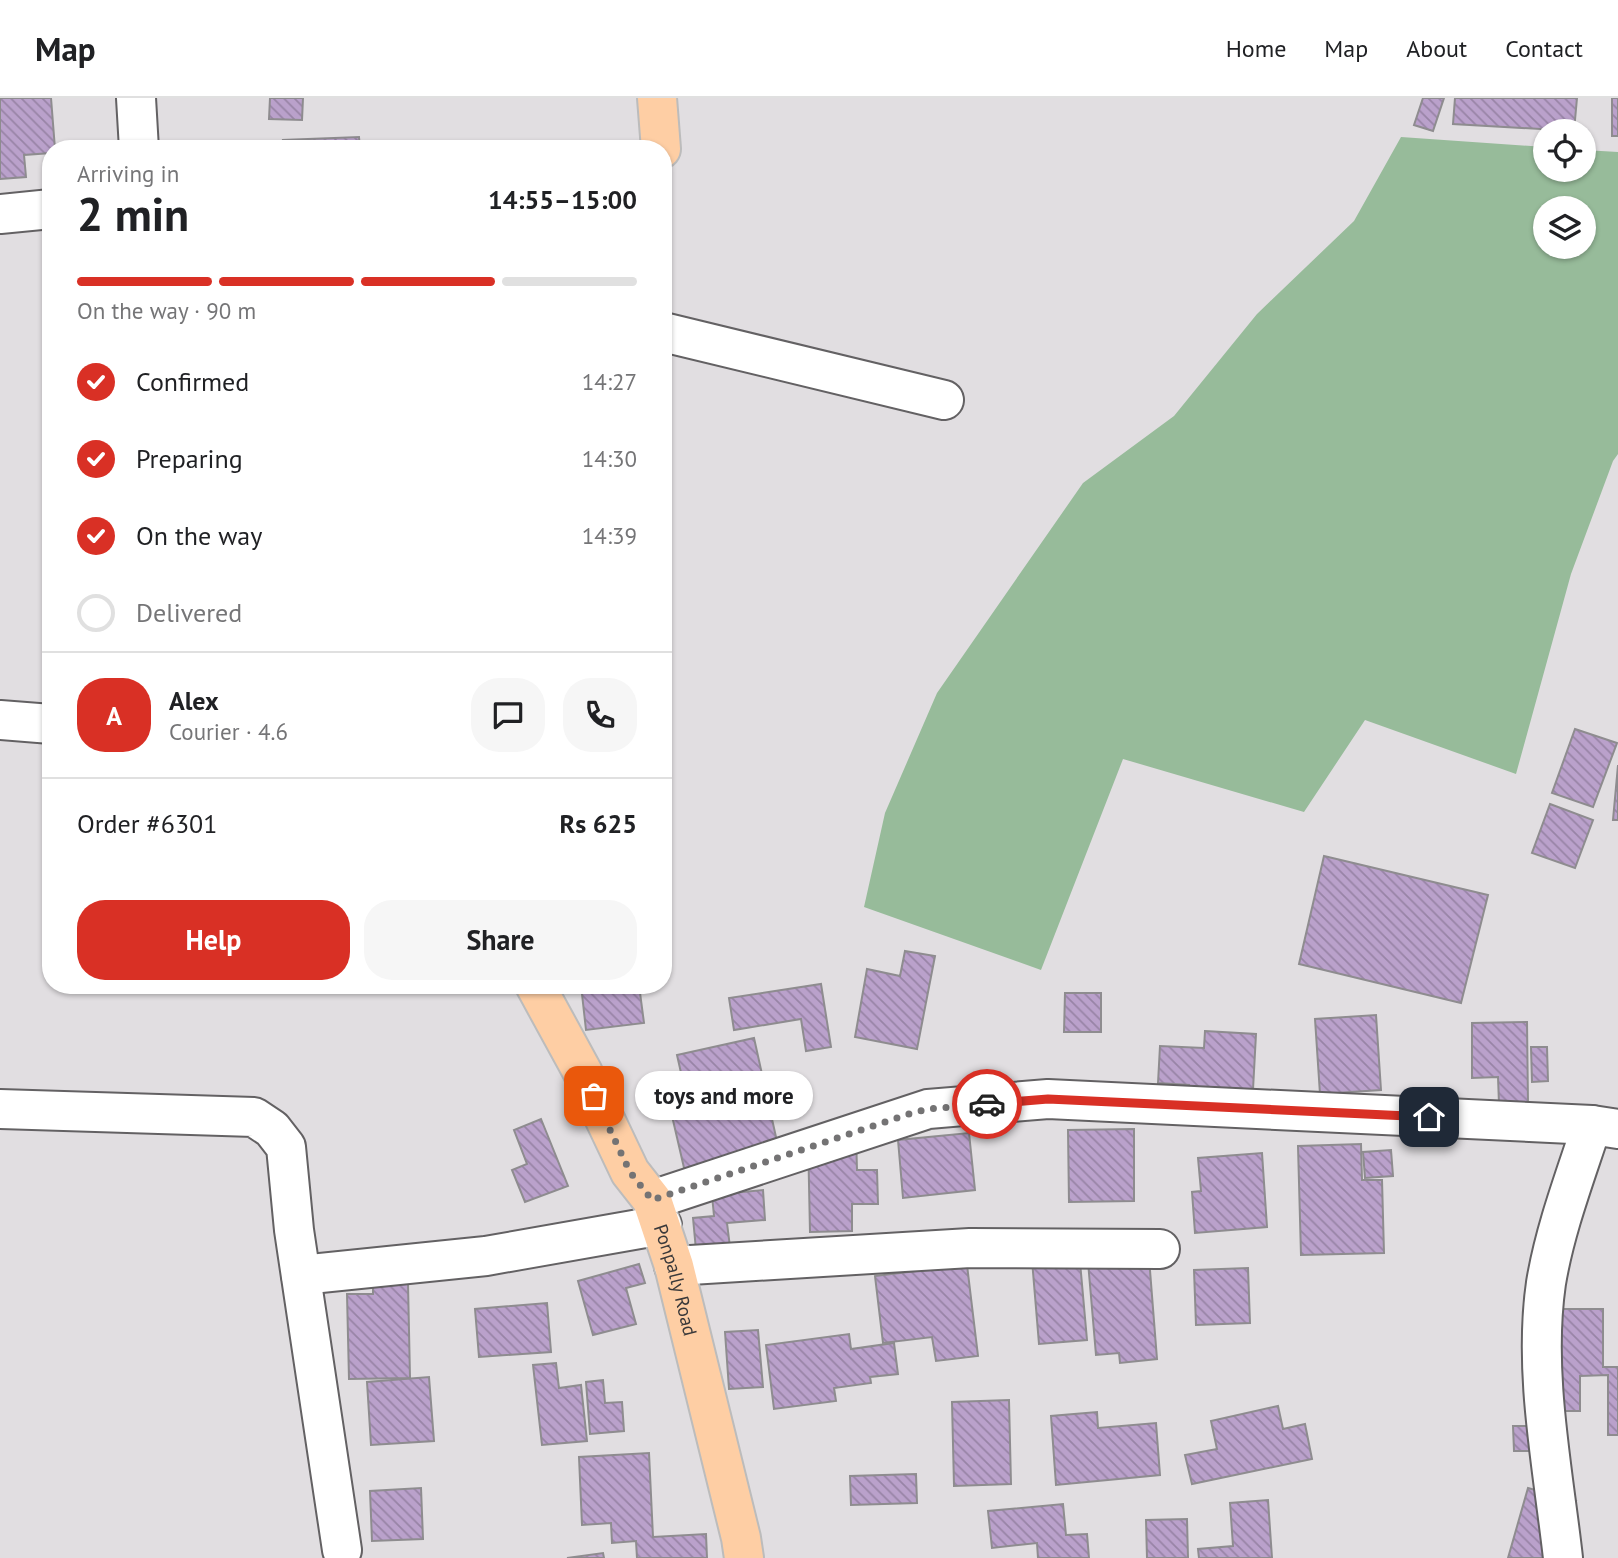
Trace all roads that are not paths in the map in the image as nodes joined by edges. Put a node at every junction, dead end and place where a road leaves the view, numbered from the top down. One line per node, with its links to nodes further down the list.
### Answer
1 (136, 98): 3 (street)
2 (657, 98): 4 (main road)
3 (138, 140)
4 (660, 140)
5 (42, 210): 6 (street)
6 (0, 214)
7 (672, 334): 8 (street)
8 (944, 400)
9 (0, 720): 10 (street)
10 (42, 723)
11 (539, 994): 14 (main road, Ponpally Road)
12 (0, 1110): 17 (street)
13 (1605, 1127): 14 (street); 20 (street)
14 (657, 1212): 16 (main road, Ponpally Road); 17 (street)
15 (1160, 1249): 16 (street)
16 (674, 1266): 19 (main road, Ponpally Road)
17 (301, 1275): 18 (street)
18 (342, 1550)
19 (744, 1558)
20 (1563, 1558)

